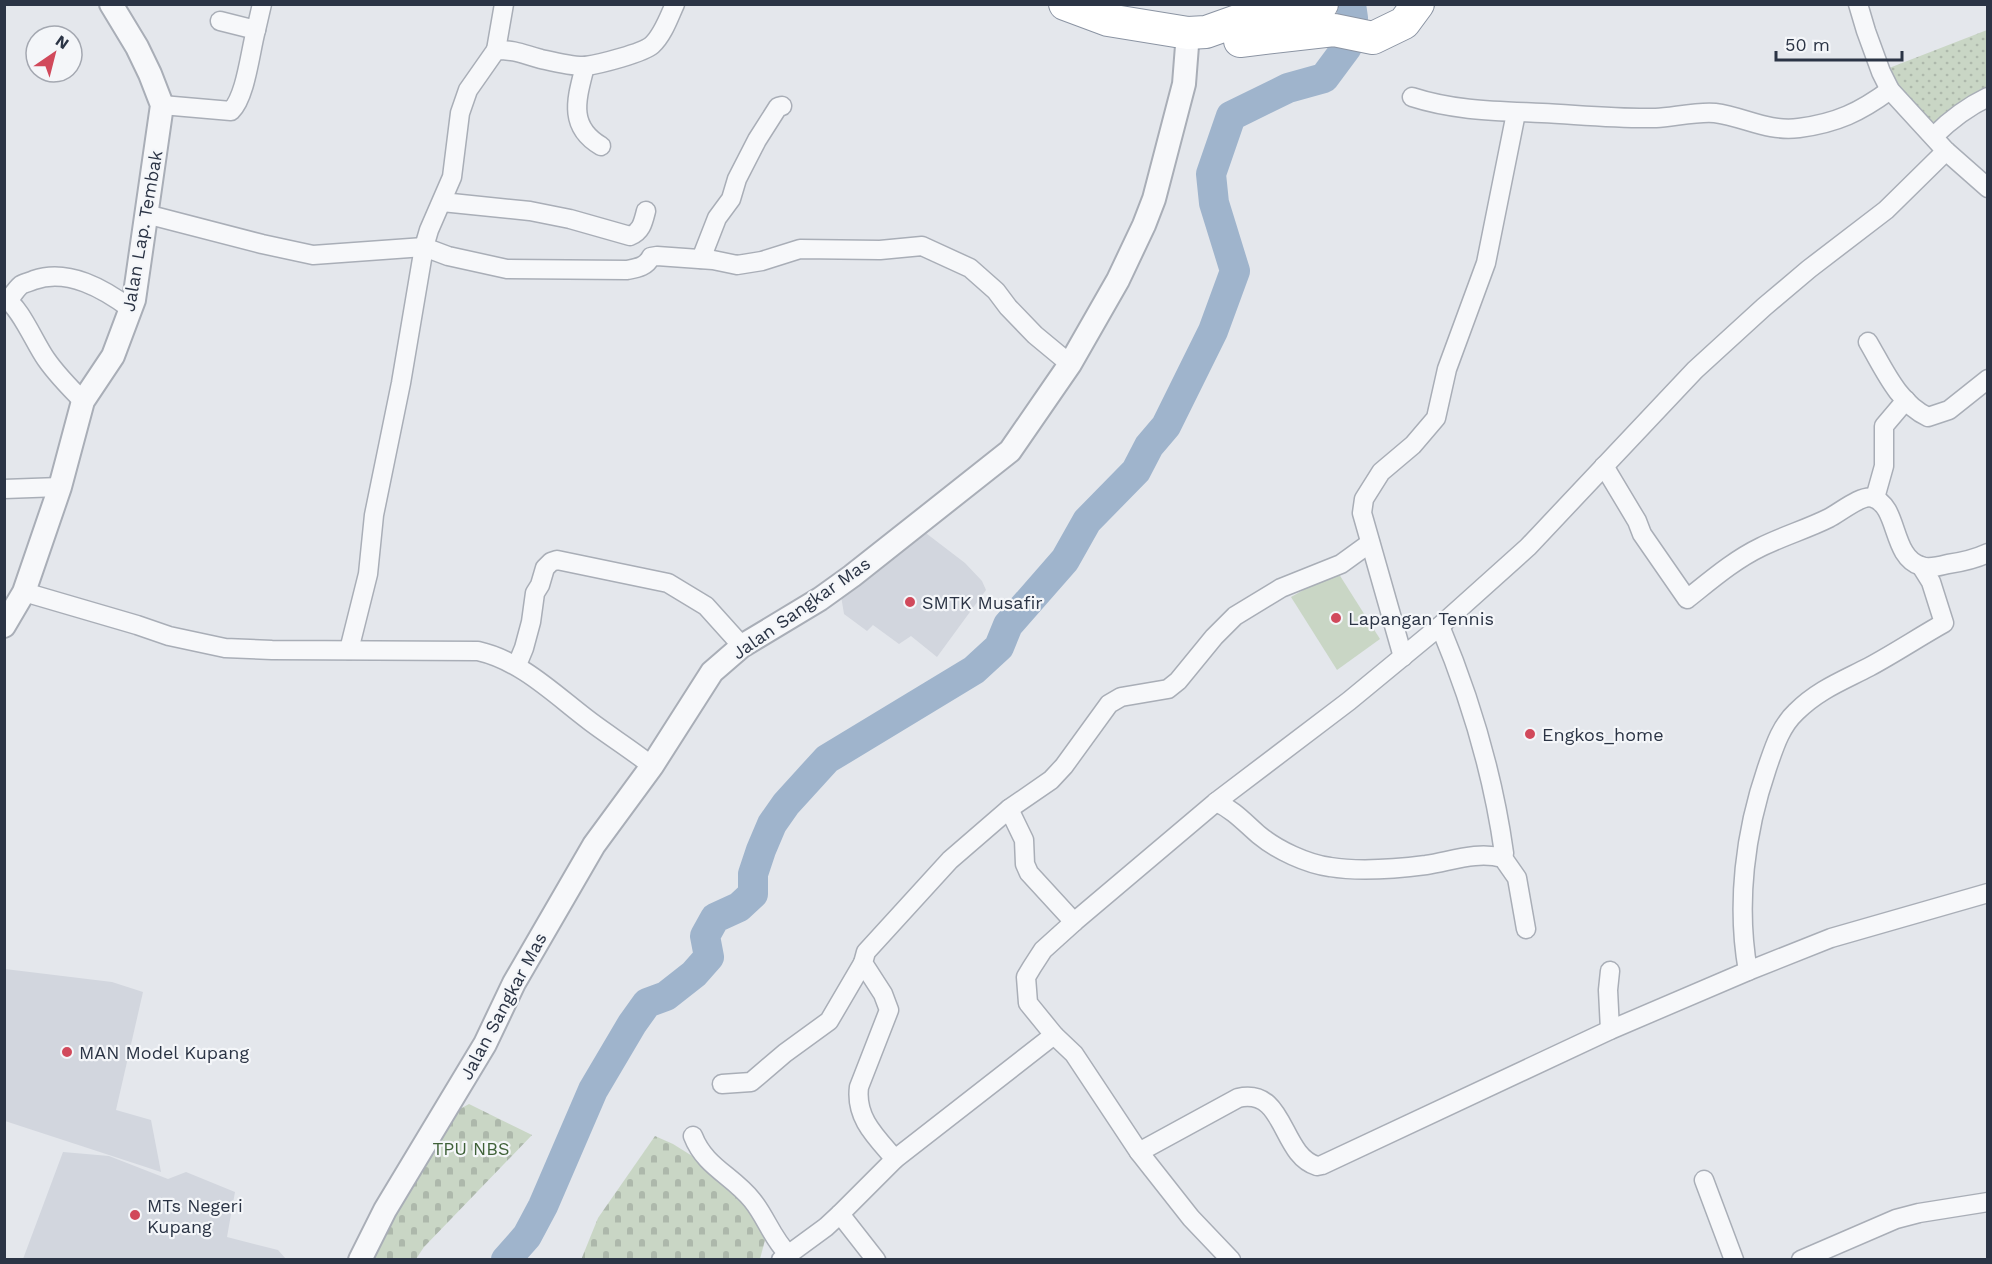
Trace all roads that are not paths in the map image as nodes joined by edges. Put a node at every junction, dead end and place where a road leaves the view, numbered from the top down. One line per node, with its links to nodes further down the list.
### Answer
1 (111, 4): 17 (street)
2 (262, 4): 10 (street)
3 (504, 4): 12 (street)
4 (675, 4): 13 (street)
5 (1065, 4): 11 (highway)
6 (1418, 4): 8 (highway)
7 (1858, 4): 14 (street)
8 (1328, 17): 11 (highway)
9 (220, 21): 10 (street)
10 (256, 30): 17 (street)
11 (1197, 32): 32 (street, Jalan Sangkar Mas)
12 (496, 50): 13 (street); 24 (street)
13 (585, 66): 21 (street)
14 (1890, 90): 19 (street); 20 (street)
15 (1412, 97): 19 (street)
16 (1988, 97): 20 (street)
17 (162, 105): 26 (street, Jalan Lap. Tembak)
18 (782, 105): 28 (street)
19 (1516, 113): 40 (street)
20 (1934, 136): 22 (street)
21 (601, 146)
22 (1946, 151): 23 (street); 36 (street)
23 (1988, 188)
24 (442, 202): 25 (street); 27 (street)
25 (646, 212)
26 (146, 214): 27 (street); 30 (street, Jalan Lap. Tembak)
27 (424, 247): 28 (street); 47 (street)
28 (701, 259): 32 (street)
29 (7, 299): 30 (street); 35 (street)
30 (131, 309): 35 (street, Jalan Lap. Tembak)
31 (1868, 342): 34 (street)
32 (1070, 364): 46 (street, Jalan Sangkar Mas)
33 (1988, 379): 34 (street)
34 (1906, 400): 39 (street)
35 (83, 401): 37 (street, Jalan Lap. Tembak)
36 (1604, 466): 39 (street); 45 (street)
37 (60, 487): 38 (street); 43 (street, Jalan Lap. Tembak)
38 (4, 489)
39 (1875, 498): 42 (street)
40 (1370, 543): 48 (street); 52 (street)
41 (1988, 553): 42 (street)
42 (1921, 566): 59 (street)
43 (24, 592): 44 (street, Jalan Lap. Tembak); 47 (street)
44 (4, 626)
45 (1440, 626): 48 (street); 53 (street)
46 (742, 646): 49 (street); 50 (street, Jalan Sangkar Mas)
47 (349, 650): 49 (street)
48 (1403, 657): 51 (street)
49 (517, 665): 50 (street)
50 (652, 765): 70 (street, Jalan Sangkar Mas)
51 (1216, 802): 53 (street); 55 (street)
52 (1009, 809): 55 (street); 57 (street)
53 (1503, 858): 56 (street)
54 (1988, 893): 59 (street)
55 (1074, 922): 61 (street)
56 (1526, 929)
57 (863, 963): 62 (street); 65 (street)
58 (1610, 971): 60 (street)
59 (1748, 971): 60 (street)
60 (1610, 1030): 64 (street)
61 (1054, 1035): 64 (street); 65 (street)
62 (722, 1084)
63 (693, 1136): 69 (street)
64 (1139, 1152): 72 (street)
65 (895, 1159): 68 (street)
66 (1704, 1180): 73 (street)
67 (1988, 1202): 74 (street)
68 (840, 1214): 69 (street); 71 (street)
69 (784, 1257)
70 (360, 1260)
71 (876, 1260)
72 (1231, 1260)
73 (1734, 1260)
74 (1801, 1260)

